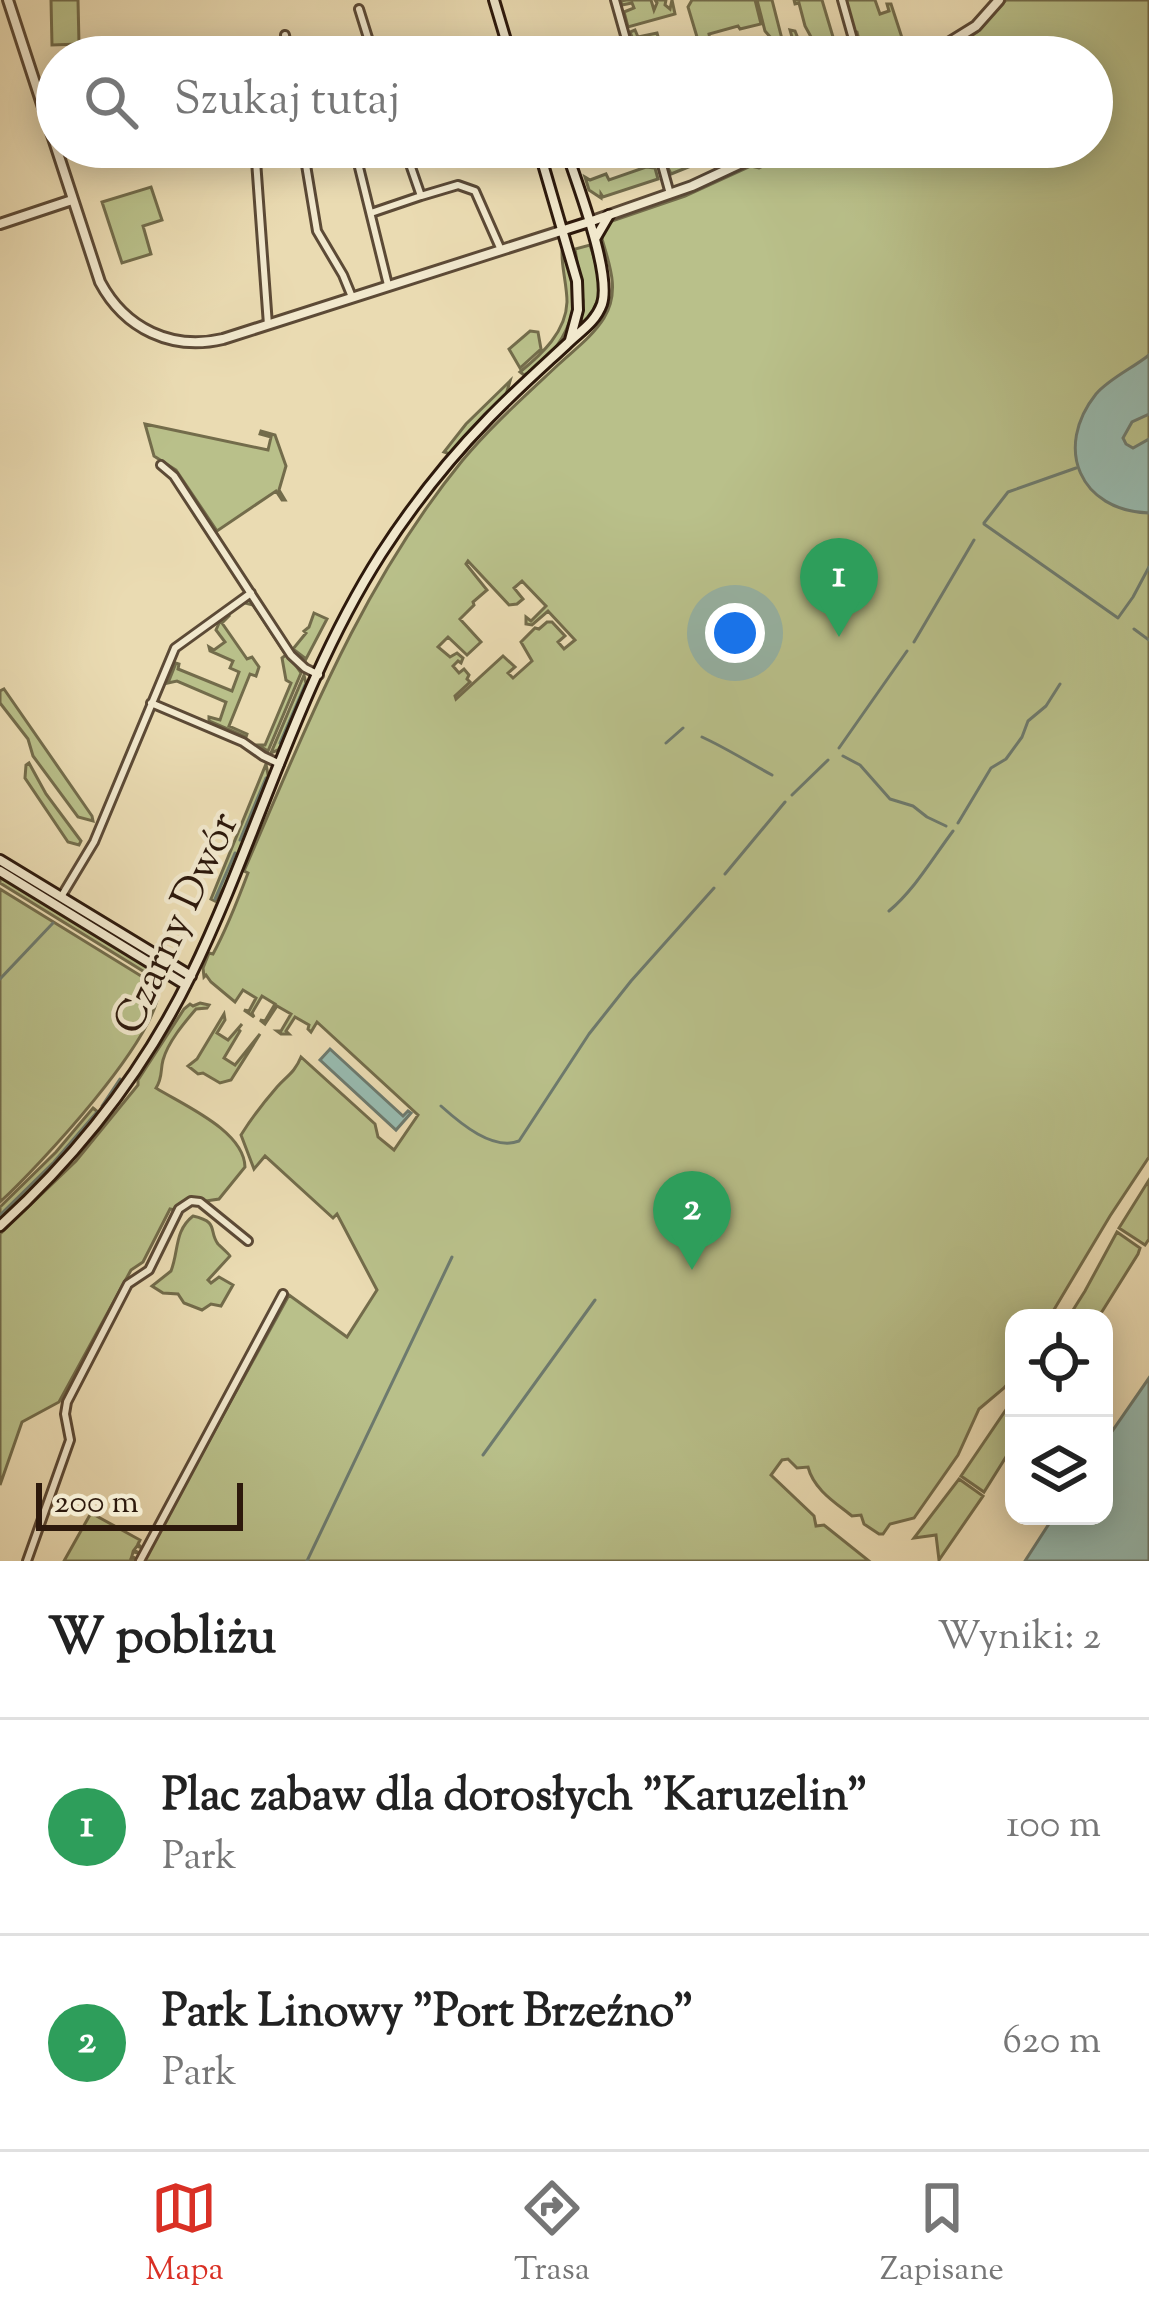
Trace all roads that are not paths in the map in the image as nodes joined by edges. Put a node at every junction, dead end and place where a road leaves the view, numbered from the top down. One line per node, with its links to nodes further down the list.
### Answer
1 (8, 0): 12 (main road)
2 (494, 0): 8 (main road)
3 (615, 0): 9 (street)
4 (842, 0): 10 (street)
5 (999, 0): 11 (main road)
6 (359, 9): 7 (street)
7 (367, 36)
8 (505, 36)
9 (626, 36)
10 (852, 36)
11 (960, 36)
12 (36, 86)
13 (63, 168): 24 (main road)
14 (257, 168): 34 (street)
15 (307, 168): 33 (street)
16 (359, 168): 25 (street)
17 (412, 168): 23 (street)
18 (545, 168): 29 (main road)
19 (572, 168): 27 (main road, Czarny Dwór)
20 (663, 168): 22 (street)
21 (729, 168): 22 (main road)
22 (670, 194): 26 (main road)
23 (422, 196): 25 (street); 31 (street)
24 (73, 199): 28 (main road); 34 (main road)
25 (370, 213): 32 (street)
26 (609, 215): 27 (main road); 30 (main road)
27 (589, 222): 29 (main road); 30 (main road, Czarny Dwór)
28 (0, 224)
29 (564, 230): 31 (main road); 35 (main road)
30 (594, 241): 35 (main road, Czarny Dwór)
31 (501, 250): 32 (main road)
32 (388, 285): 33 (main road)
33 (352, 297): 34 (main road)
34 (268, 325)
35 (570, 341): 38 (main road, Czarny Dwór)
36 (161, 465): 37 (street)
37 (251, 592): 38 (street); 39 (street)
38 (319, 674): 40 (main road, Czarny Dwór)
39 (151, 703): 40 (street); 43 (street)
40 (280, 764): 45 (main road, Czarny Dwór)
41 (0, 860): 43 (main road)
42 (0, 871): 43 (main road)
43 (57, 900): 44 (main road); 45 (main road)
44 (166, 973): 45 (main road); 46 (main road)
45 (188, 980): 46 (main road, Czarny Dwór)
46 (176, 1003): 47 (main road, Czarny Dwór)
47 (0, 1226)
48 (248, 1241): 50 (street)
49 (283, 1294): 51 (street)
50 (27, 1561)
51 (140, 1561)

